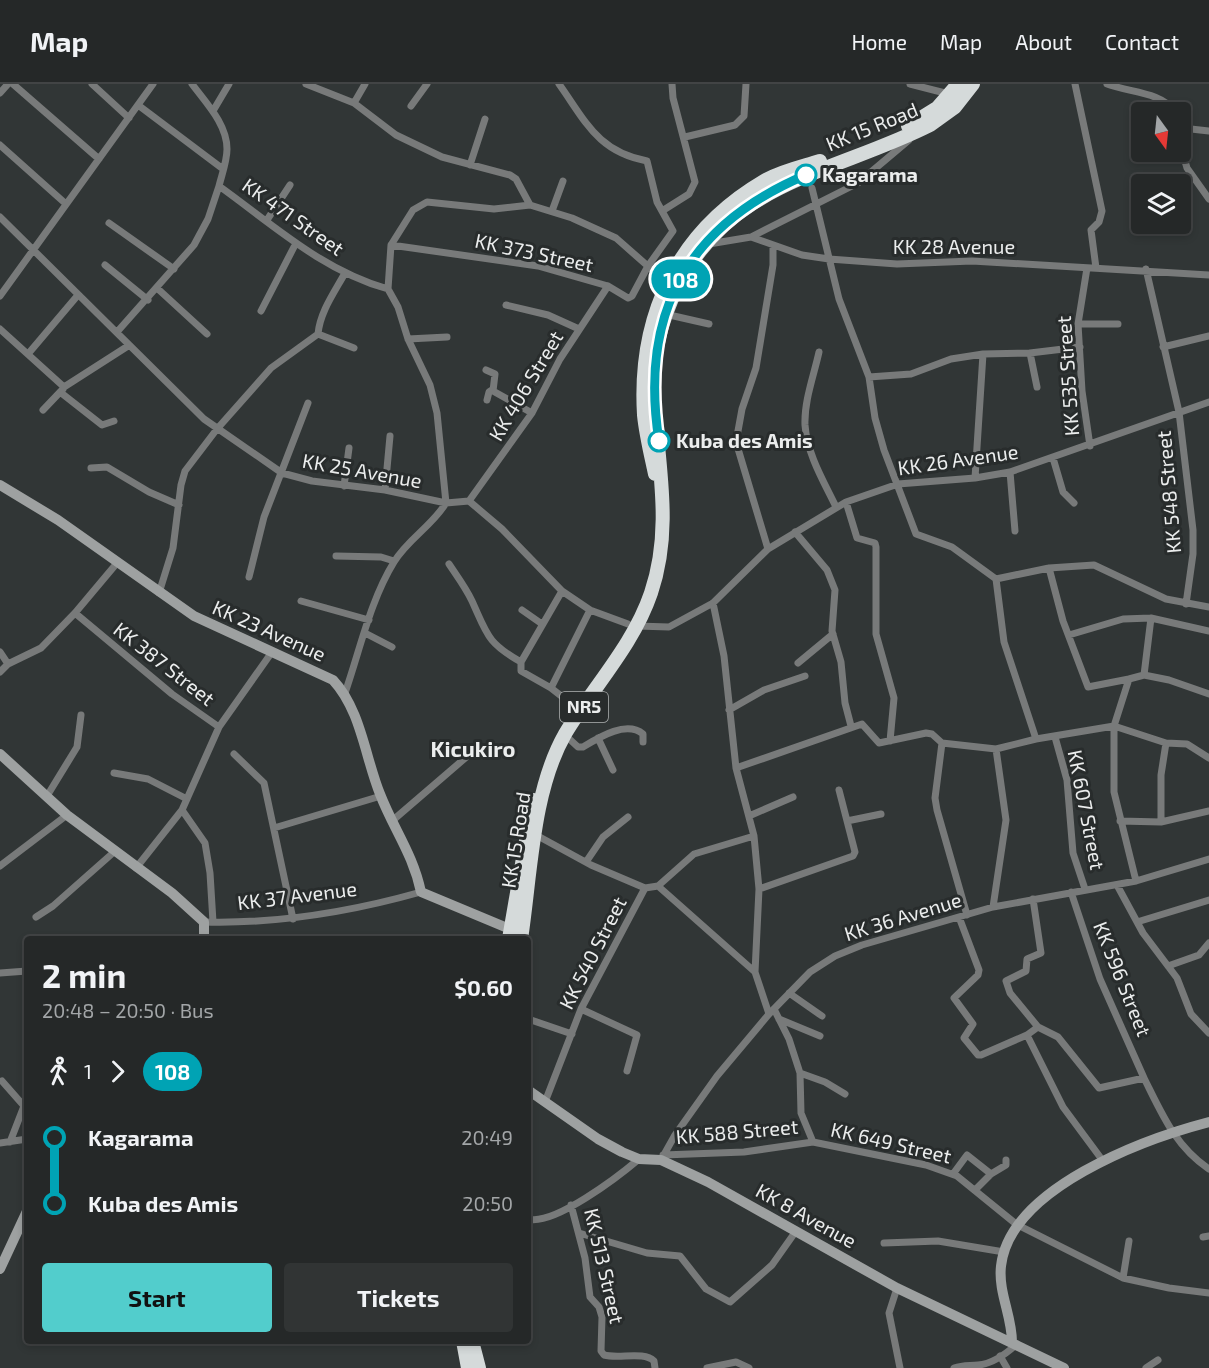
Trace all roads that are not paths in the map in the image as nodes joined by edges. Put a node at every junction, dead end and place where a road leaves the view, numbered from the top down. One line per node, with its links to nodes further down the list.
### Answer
1 (8, 84): 18 (street)
2 (13, 84): 31 (street)
3 (92, 84): 24 (street)
4 (153, 84): 21 (street)
5 (192, 84): 23 (street, KK 471 Street)
6 (230, 84): 23 (street)
7 (307, 84): 20 (street)
8 (364, 84): 20 (street)
9 (427, 84): 22 (street)
10 (559, 84): 44 (street)
11 (672, 84): 29 (street)
12 (746, 84): 29 (street)
13 (910, 84): 17 (street)
14 (973, 84): 27 (highway, KK 15 Road / NR5)
15 (1075, 84): 58 (street)
16 (1107, 84): 19 (street)
17 (955, 89): 64 (highway, KK 15 Road / NR5)
18 (0, 93)
19 (1167, 102)
20 (354, 103): 33 (street)
21 (138, 105): 24 (street); 34 (street)
22 (411, 105)
23 (213, 111): 34 (street, KK 471 Street)
24 (129, 118): 31 (street)
25 (485, 119): 33 (street)
26 (1191, 128): 28 (street)
27 (918, 131): 42 (street); 51 (highway, KK 15 Road / NR5)
28 (1209, 131)
29 (685, 137): 44 (street)
30 (0, 145): 40 (street)
31 (99, 159): 40 (street)
32 (1185, 162): 39 (street)
33 (470, 165): 41 (street)
34 (223, 169): 37 (street, KK 471 Street)
35 (562, 181): 43 (street)
36 (290, 185): 46 (street)
37 (219, 186): 46 (street, KK 471 Street); 59 (street)
38 (812, 188): 42 (street)
39 (1209, 199)
40 (66, 204): 53 (street)
41 (530, 205): 43 (street); 50 (street)
42 (815, 206): 48 (street); 54 (street)
43 (552, 211): 56 (street)
44 (662, 211): 56 (street)
45 (0, 217): 53 (street, KK 25 Avenue)
46 (267, 220): 49 (street, KK 471 Street)
47 (109, 223): 59 (street)
48 (751, 237): 51 (street); 52 (street, KK 28 Avenue)
49 (296, 243): 61 (street, KK 471 Street); 71 (street)
50 (391, 245): 63 (street, KK 373 Street); 66 (street)
51 (703, 245): 64 (highway, KK 15 Road / NR5)
52 (773, 246): 54 (street, KK 28 Avenue); 125 (street)
53 (33, 250): 67 (street, KK 25 Avenue); 68 (street)
54 (828, 259): 57 (street, KK 28 Avenue); 93 (street)
55 (105, 265): 69 (street)
56 (648, 266): 63 (street, KK 373 Street); 64 (street)
57 (1087, 268): 58 (street, KK 28 Avenue); 74 (street, KK 535 Street)
58 (1096, 268): 60 (street, KK 28 Avenue)
59 (174, 269): 65 (street)
60 (1146, 269): 62 (street, KK 28 Avenue); 86 (street, KK 548 Street)
61 (345, 273): 66 (street, KK 471 Street); 80 (street)
62 (1209, 275)
63 (608, 286): 77 (street, KK 406 Street)
64 (672, 286): 72 (highway, KK 15 Road / NR5); 145 (highway, KK 15 Road / NR5)
65 (158, 289): 69 (street); 79 (street)
66 (388, 289): 83 (street)
67 (78, 295): 78 (street, KK 25 Avenue); 90 (street)
68 (0, 296)
69 (148, 300): 78 (street)
70 (506, 305): 77 (street)
71 (261, 311)
72 (664, 314): 73 (street); 145 (highway, KK 15 Road / NR5)
73 (709, 324)
74 (1078, 324): 75 (street); 85 (street, KK 535 Street)
75 (1118, 324)
76 (0, 329): 90 (street)
77 (579, 329): 102 (street, KK 406 Street)
78 (117, 332): 84 (street, KK 25 Avenue)
79 (207, 334)
80 (318, 334): 87 (street); 104 (street)
81 (1209, 336): 86 (street)
82 (447, 337): 83 (street)
83 (408, 339): 119 (street)
84 (128, 345): 95 (street); 104 (street, KK 25 Avenue)
85 (1080, 346): 89 (street); 106 (street, KK 535 Street)
86 (1163, 347): 101 (street, KK 548 Street)
87 (354, 348)
88 (819, 352): 122 (street)
89 (1030, 353): 91 (street); 94 (street)
90 (28, 354): 95 (street)
91 (983, 354): 93 (street); 112 (street)
92 (486, 370): 96 (street)
93 (869, 376): 113 (street)
94 (1037, 387)
95 (62, 390): 100 (street); 103 (street)
96 (492, 390): 97 (street); 102 (street)
97 (487, 399)
98 (1209, 402): 101 (street, KK 26 Avenue)
99 (308, 403): 111 (street)
100 (43, 410)
101 (1179, 412): 106 (street, KK 26 Avenue); 137 (street, KK 548 Street)
102 (532, 413): 117 (street, KK 406 Street)
103 (114, 421)
104 (217, 429): 111 (street, KK 25 Avenue); 121 (street)
105 (390, 436): 116 (street)
106 (1090, 446): 108 (street, KK 26 Avenue)
107 (349, 448): 115 (street)
108 (1053, 458): 110 (street, KK 26 Avenue); 120 (street)
109 (91, 468): 121 (street)
110 (1010, 472): 112 (street, KK 26 Avenue); 123 (street)
111 (282, 473): 115 (street, KK 25 Avenue); 131 (street)
112 (975, 478): 113 (street, KK 26 Avenue)
113 (898, 483): 118 (street, KK 26 Avenue); 132 (street)
114 (0, 484): 128 (main road, KK 23 Avenue)
115 (344, 486): 116 (street, KK 25 Avenue)
116 (385, 490): 119 (street, KK 25 Avenue)
117 (469, 501): 119 (street, KK 25 Avenue); 133 (street)
118 (846, 502): 122 (street, KK 26 Avenue); 173 (street)
119 (446, 503): 127 (street)
120 (1074, 503)
121 (179, 506): 134 (street)
122 (836, 507): 124 (street, KK 26 Avenue)
123 (1015, 531)
124 (795, 532): 125 (street, KK 26 Avenue); 148 (street)
125 (768, 549): 136 (street, KK 26 Avenue)
126 (336, 556): 127 (street)
127 (394, 561): 143 (street)
128 (117, 563): 134 (main road, KK 23 Avenue); 141 (street)
129 (449, 564): 153 (street)
130 (1049, 568): 132 (street); 137 (street); 149 (street)
131 (249, 577)
132 (996, 579): 172 (street)
133 (562, 591): 140 (street); 144 (street)
134 (159, 593): 152 (main road, KK 23 Avenue)
135 (301, 601): 143 (street)
136 (712, 603): 145 (street, KK 26 Avenue); 164 (street)
137 (1186, 604): 138 (street)
138 (1209, 607)
139 (522, 610): 144 (street)
140 (590, 610): 145 (street); 160 (street)
141 (75, 613): 155 (street); 168 (street, KK 387 Street)
142 (1151, 618): 146 (street); 149 (street); 158 (street)
143 (369, 620): 147 (street)
144 (542, 624): 153 (street)
145 (632, 625): 163 (highway, KK 15 Road / NR5); 169 (highway, KK 15 Road / NR5)
146 (1209, 631)
147 (365, 633): 150 (street); 161 (street)
148 (833, 634): 154 (street); 166 (street)
149 (1069, 635): 159 (street)
150 (392, 647)
151 (0, 652): 155 (street)
152 (272, 652): 161 (main road, KK 23 Avenue); 168 (street, KK 387 Street)
153 (521, 662): 160 (street)
154 (798, 663)
155 (8, 664): 156 (street)
156 (0, 672)
157 (805, 675): 164 (street)
158 (1144, 675): 159 (street); 162 (street)
159 (1129, 678): 167 (street)
160 (551, 688): 163 (street)
161 (345, 693): 187 (main road)
162 (1209, 694)
163 (574, 706): 216 (highway, KK 15 Road / NR5)
164 (729, 710): 182 (street)
165 (81, 715): 186 (street)
166 (851, 726): 173 (street); 182 (street)
167 (1114, 726): 170 (street); 176 (street); 198 (street)
168 (219, 727): 189 (street)
169 (565, 735): 171 (street); 201 (highway, KK 15 Road / NR5)
170 (1054, 737): 172 (street); 213 (street, KK 607 Street)
171 (598, 738): 174 (street); 183 (street)
172 (1036, 739): 177 (street)
173 (890, 741): 175 (street)
174 (643, 742)
175 (942, 743): 177 (street); 220 (street)
176 (1166, 743): 181 (street); 199 (street)
177 (996, 749): 219 (street)
178 (471, 753): 196 (street)
179 (0, 754): 186 (main road)
180 (234, 754): 200 (street)
181 (1209, 758)
182 (736, 768): 194 (street)
183 (613, 770)
184 (114, 772): 189 (street)
185 (839, 790): 197 (street)
186 (47, 796): 193 (main road)
187 (381, 796): 196 (main road); 200 (street)
188 (793, 797): 194 (street)
189 (186, 799): 190 (street)
190 (182, 810): 207 (street); 224 (street)
191 (1209, 811): 199 (street)
192 (881, 813): 197 (street)
193 (67, 815): 203 (main road); 206 (street)
194 (749, 816): 202 (street)
195 (628, 817): 205 (street)
196 (392, 821): 214 (main road)
197 (847, 821): 212 (street)
198 (1120, 821): 199 (street); 208 (street)
199 (1161, 822)
200 (274, 828): 223 (street)
201 (536, 835): 205 (street); 216 (highway, KK 15 Road / NR5)
202 (754, 836): 210 (street); 212 (street)
203 (114, 852): 207 (main road); 221 (street)
204 (1209, 859): 208 (street, KK 36 Avenue)
205 (586, 862): 211 (street)
206 (0, 866)
207 (136, 867): 224 (main road)
208 (1136, 881): 209 (street, KK 36 Avenue)
209 (1117, 885): 213 (street, KK 36 Avenue); 225 (street)
210 (658, 886): 211 (street, KK 540 Street); 233 (street)
211 (645, 888): 236 (street, KK 540 Street)
212 (759, 889): 233 (street)
213 (1085, 889): 215 (street, KK 36 Avenue)
214 (421, 892): 223 (street, KK 37 Avenue); 226 (main road)
215 (1071, 892): 217 (street, KK 36 Avenue); 248 (street, KK 596 Street)
216 (521, 898): 226 (highway, KK 15 Road / NR5); 228 (highway, KK 15 Road / NR5); 229 (highway)
217 (1033, 899): 219 (street, KK 36 Avenue); 241 (street)
218 (1209, 900): 225 (street)
219 (993, 907): 220 (street, KK 36 Avenue)
220 (967, 915): 222 (street, KK 36 Avenue)
221 (36, 917)
222 (959, 917): 235 (street, KK 36 Avenue); 245 (street)
223 (293, 919): 224 (street, KK 37 Avenue)
224 (208, 922): 227 (main road)
225 (1137, 922): 231 (street)
226 (506, 935)
227 (205, 936)
228 (521, 936)
229 (527, 936)
230 (1209, 944): 231 (street)
231 (1168, 966): 242 (street)
232 (24, 971): 234 (street)
233 (755, 972): 237 (street, KK 649 Street)
234 (0, 974)
235 (789, 993): 237 (street, KK 36 Avenue); 238 (street)
236 (581, 1009): 243 (street, KK 540 Street); 246 (street)
237 (771, 1011): 239 (street, KK 649 Street); 259 (street, KK 36 Avenue)
238 (822, 1016)
239 (779, 1019): 244 (street); 247 (street, KK 649 Street)
240 (531, 1020): 243 (street)
241 (1038, 1027): 245 (street); 248 (street)
242 (1209, 1033)
243 (572, 1034): 252 (street, KK 540 Street)
244 (820, 1035)
245 (1027, 1035): 262 (street)
246 (627, 1071)
247 (800, 1073): 251 (street); 257 (street, KK 649 Street)
248 (1144, 1078): 254 (street, KK 596 Street)
249 (2, 1081): 256 (street)
250 (531, 1095): 252 (main road, KK 8 Avenue)
251 (845, 1095)
252 (545, 1102): 260 (main road, KK 8 Avenue)
253 (1209, 1122): 254 (main road)
254 (1170, 1132): 262 (main road); 263 (street, KK 596 Street)
255 (24, 1140): 256 (street)
256 (10, 1142): 258 (street)
257 (813, 1142): 259 (street, KK 588 Street); 264 (street, KK 649 Street)
258 (0, 1143)
259 (662, 1158): 260 (main road, KK 8 Avenue); 271 (main road, KK 8 Avenue)
260 (639, 1159): 267 (street, KK 513 Street)
261 (1006, 1160): 265 (street)
262 (1103, 1161): 270 (main road)
263 (1209, 1169)
264 (953, 1174): 265 (street); 266 (street, KK 649 Street)
265 (991, 1174): 266 (street)
266 (976, 1189): 270 (street, KK 649 Street)
267 (571, 1205): 269 (street); 272 (street, KK 513 Street)
268 (24, 1217): 276 (main road)
269 (531, 1219)
270 (1016, 1224): 275 (main road); 277 (street, KK 649 Street)
271 (796, 1231): 272 (street); 278 (main road, KK 8 Avenue)
272 (579, 1233): 287 (street, KK 513 Street)
273 (1129, 1241): 277 (street)
274 (884, 1243): 275 (street)
275 (1004, 1252): 280 (main road)
276 (0, 1269)
277 (1123, 1278): 279 (street, KK 649 Street)
278 (897, 1288): 280 (main road, KK 8 Avenue); 290 (street)
279 (1209, 1293)
280 (1014, 1343): 283 (street); 293 (main road, KK 8 Avenue)
281 (464, 1344): 285 (highway)
282 (473, 1344): 286 (highway)
283 (1000, 1356): 291 (street); 292 (street)
284 (1158, 1360): 294 (street)
285 (468, 1368)
286 (479, 1368)
287 (655, 1368)
288 (706, 1368): 289 (street)
289 (749, 1368)
290 (900, 1368)
291 (954, 1368)
292 (1007, 1368)
293 (1064, 1368)
294 (1146, 1368)

